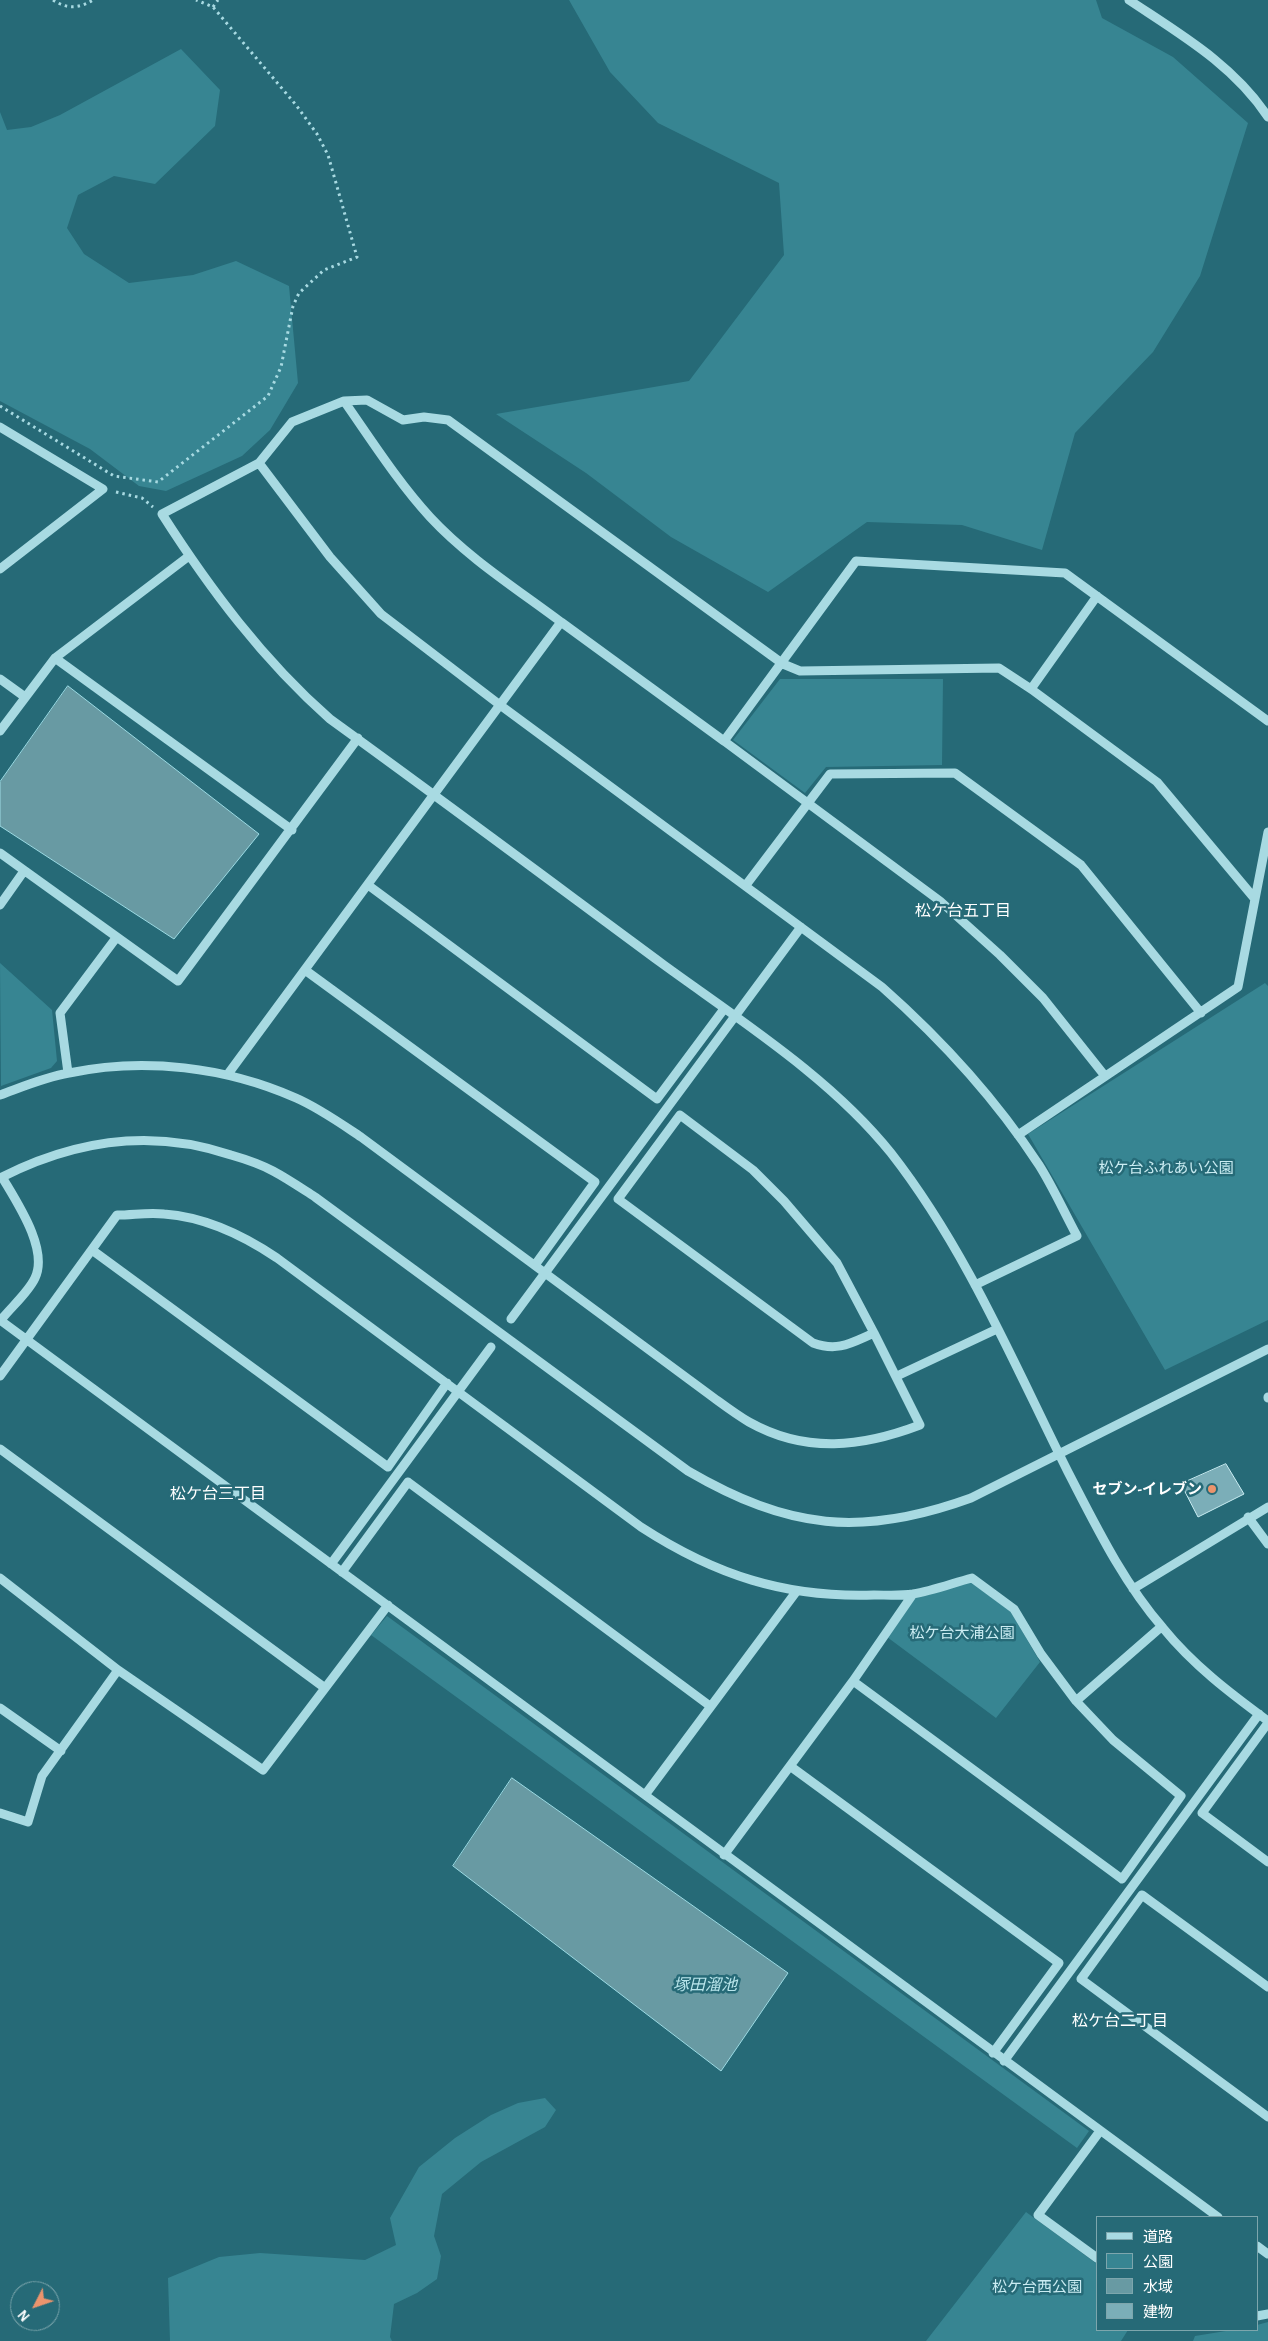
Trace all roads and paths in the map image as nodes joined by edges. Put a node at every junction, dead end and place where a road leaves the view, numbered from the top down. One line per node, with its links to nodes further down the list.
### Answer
1 (52, 0): 2 (path)
2 (92, 0)
3 (196, 0): 6 (path)
4 (218, 0): 6 (path)
5 (1129, 0): 7 (street)
6 (213, 7): 9 (path)
7 (1268, 117)
8 (344, 402): 11 (street); 17 (street); 19 (street)
9 (0, 406)
10 (0, 427): 12 (street)
11 (259, 463): 13 (street); 23 (street)
12 (103, 489): 13 (path); 15 (street)
13 (162, 514): 14 (street)
14 (189, 556): 18 (street); 26 (street)
15 (0, 569)
16 (1097, 596): 19 (street); 21 (street); 24 (street)
17 (561, 622): 23 (street); 27 (street)
18 (55, 658): 22 (street); 30 (street)
19 (783, 664): 21 (street); 27 (street)
20 (0, 679): 22 (street)
21 (1031, 689): 36 (street)
22 (25, 697): 25 (street)
23 (500, 705): 28 (street); 35 (street)
24 (1268, 721)
25 (0, 731)
26 (358, 738): 28 (street); 30 (street)
27 (724, 741): 29 (street)
28 (434, 795): 34 (street); 41 (street)
29 (806, 803): 35 (street); 42 (street); 46 (street)
30 (292, 830): 39 (street)
31 (1268, 832): 36 (street)
32 (0, 853): 33 (street)
33 (24, 871): 37 (street); 39 (street)
34 (368, 885): 40 (street); 41 (street)
35 (746, 885): 38 (street)
36 (1255, 899): 42 (street)
37 (0, 905)
38 (801, 926): 43 (street); 48 (street)
39 (116, 938): 44 (street)
40 (305, 970): 45 (street); 51 (street)
41 (724, 1009): 43 (street)
42 (1201, 1013): 46 (street)
43 (734, 1016): 52 (street); 53 (street)
44 (68, 1073): 45 (street); 47 (street)
45 (228, 1074): 51 (street)
46 (1105, 1076): 48 (street)
47 (0, 1095)
48 (1018, 1135): 53 (street)
49 (1, 1178): 55 (street); 66 (street)
50 (92, 1250): 58 (street); 63 (street); 63 (street)
51 (535, 1265): 52 (street)
52 (546, 1274): 54 (street); 62 (street)
53 (975, 1285): 56 (street)
54 (511, 1319)
55 (0, 1320): 58 (street)
56 (997, 1329): 62 (street); 66 (street)
57 (874, 1333): 57 (street); 62 (street)
58 (27, 1339): 61 (street); 70 (street)
59 (491, 1347): 64 (street)
60 (1268, 1349): 66 (street)
61 (0, 1376)
62 (897, 1376)
63 (447, 1383): 64 (street)
64 (459, 1392): 70 (street); 74 (street)
65 (0, 1449): 80 (street)
66 (1059, 1454): 73 (street)
67 (1268, 1507): 68 (street)
68 (1248, 1517): 69 (street); 73 (street)
69 (1268, 1544)
70 (331, 1564): 71 (street)
71 (342, 1572): 76 (street); 82 (street)
72 (0, 1578): 78 (street)
73 (1133, 1589): 77 (street)
74 (796, 1592): 75 (street); 82 (street)
75 (913, 1594): 79 (street); 81 (street)
76 (388, 1605): 80 (street); 88 (street)
77 (1161, 1627): 81 (street); 84 (street)
78 (118, 1670): 80 (street); 86 (street)
79 (853, 1681): 81 (street); 87 (street)
80 (325, 1688)
81 (1076, 1701)
82 (710, 1706): 88 (street)
83 (0, 1708): 86 (street)
84 (1258, 1714): 85 (street); 94 (street)
85 (1268, 1722): 91 (street)
86 (61, 1751): 89 (street)
87 (790, 1766): 90 (street); 93 (street)
88 (645, 1795): 90 (street)
89 (0, 1813)
90 (724, 1855): 93 (street)
91 (1268, 1862)
92 (1268, 1987): 95 (street)
93 (993, 2053): 94 (street)
94 (1004, 2061): 96 (street)
95 (1268, 2116)
96 (1100, 2131): 97 (street); 98 (street)
97 (1217, 2216)
98 (1096, 2257)

